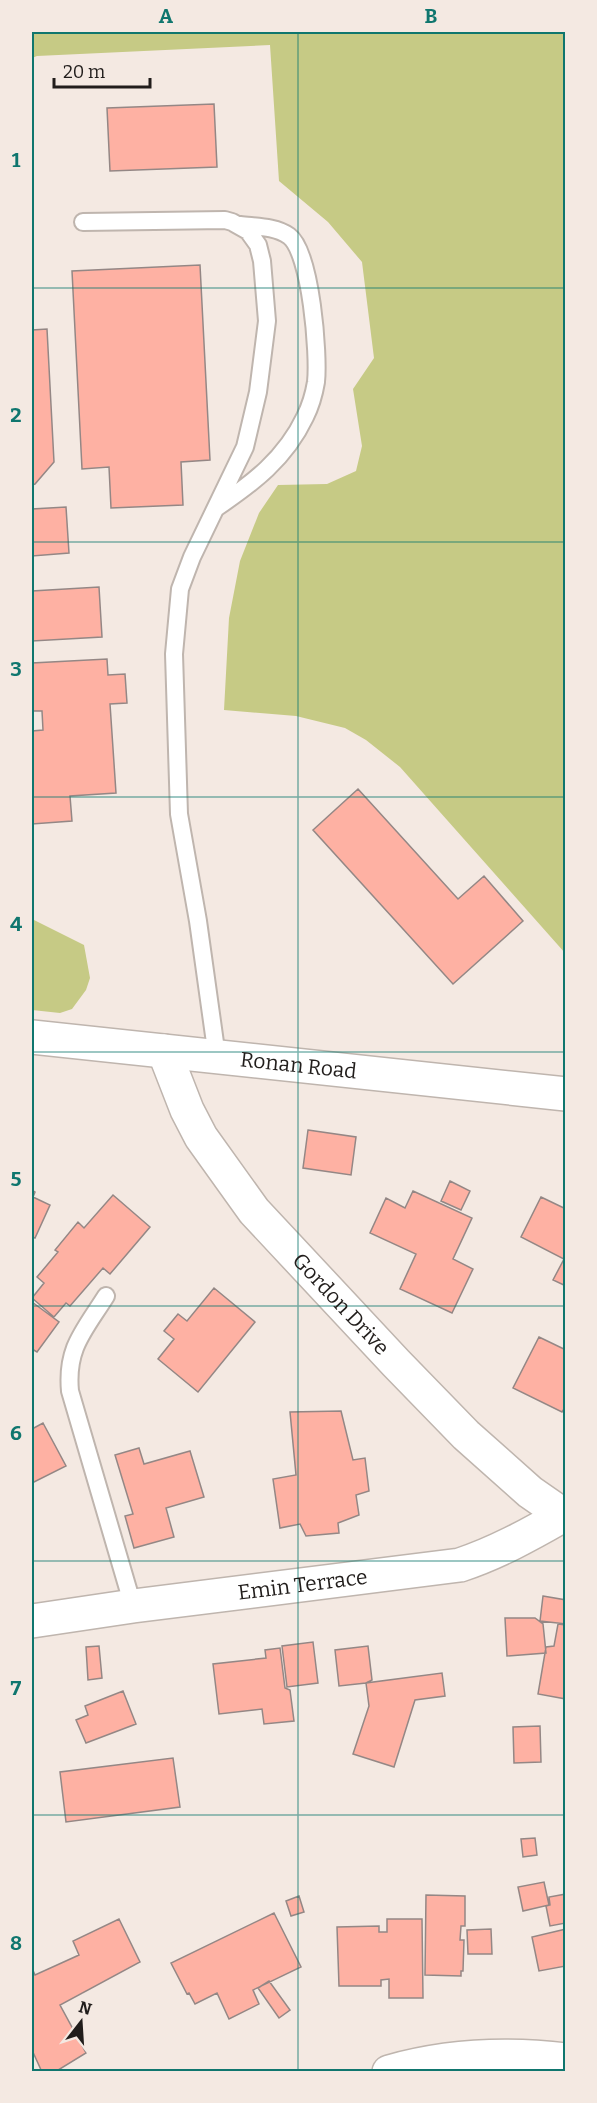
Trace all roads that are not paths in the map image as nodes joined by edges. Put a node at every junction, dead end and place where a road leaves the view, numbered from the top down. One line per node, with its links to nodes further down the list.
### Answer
1 (83, 222): 2 (lane)
2 (240, 225): 3 (lane); 3 (lane)
3 (215, 509): 6 (lane)
4 (32, 1037): 5 (street, Ronan Road)
5 (164, 1052): 6 (street, Ronan Road); 9 (street, Gordon Drive)
6 (217, 1057): 7 (street, Ronan Road)
7 (566, 1094)
8 (106, 1296): 10 (lane)
9 (564, 1517): 10 (street, Emin Terrace)
10 (133, 1606): 11 (street, Emin Terrace)
11 (32, 1622)
12 (566, 2060): 13 (street)
13 (389, 2072)

